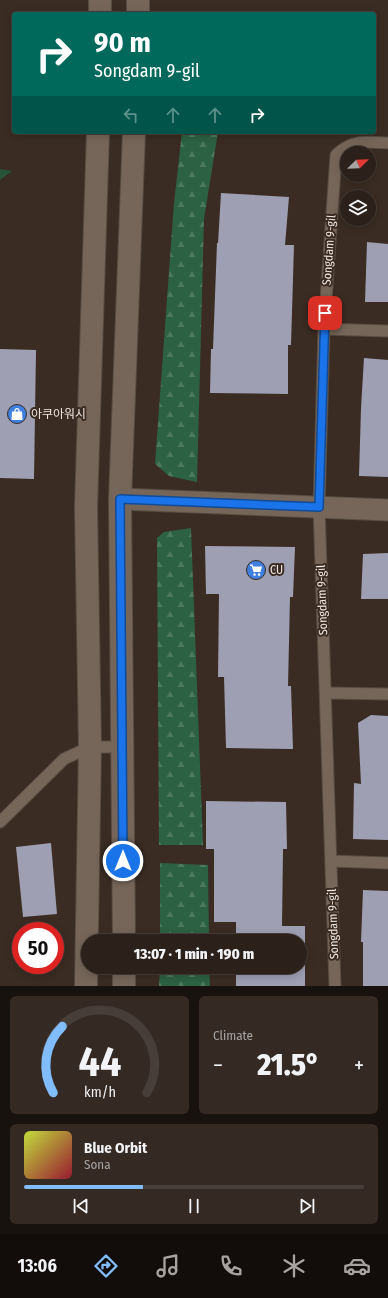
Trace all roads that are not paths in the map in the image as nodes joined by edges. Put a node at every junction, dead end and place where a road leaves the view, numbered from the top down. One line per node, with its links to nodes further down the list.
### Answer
1 (100, 0): 3 (main road)
2 (138, 0): 4 (main road)
3 (100, 12)
4 (138, 12)
5 (98, 134): 15 (main road)
6 (134, 134): 10 (main road)
7 (388, 143): 8 (lane, Songdam 9-gil)
8 (324, 329): 9 (lane); 11 (lane, Songdam 9-gil)
9 (388, 331)
10 (120, 499): 11 (street); 16 (main road)
11 (319, 507): 12 (street); 13 (lane, Songdam 9-gil)
12 (388, 510)
13 (326, 693): 14 (lane); 18 (lane, Songdam 9-gil)
14 (388, 694)
15 (90, 747): 16 (lane); 17 (lane); 22 (main road)
16 (122, 747): 20 (main road)
17 (0, 822)
18 (331, 861): 19 (lane); 24 (lane, Songdam 9-gil)
19 (388, 863)
20 (124, 934)
21 (124, 974): 23 (main road)
22 (86, 986)
23 (124, 986)
24 (335, 986)

